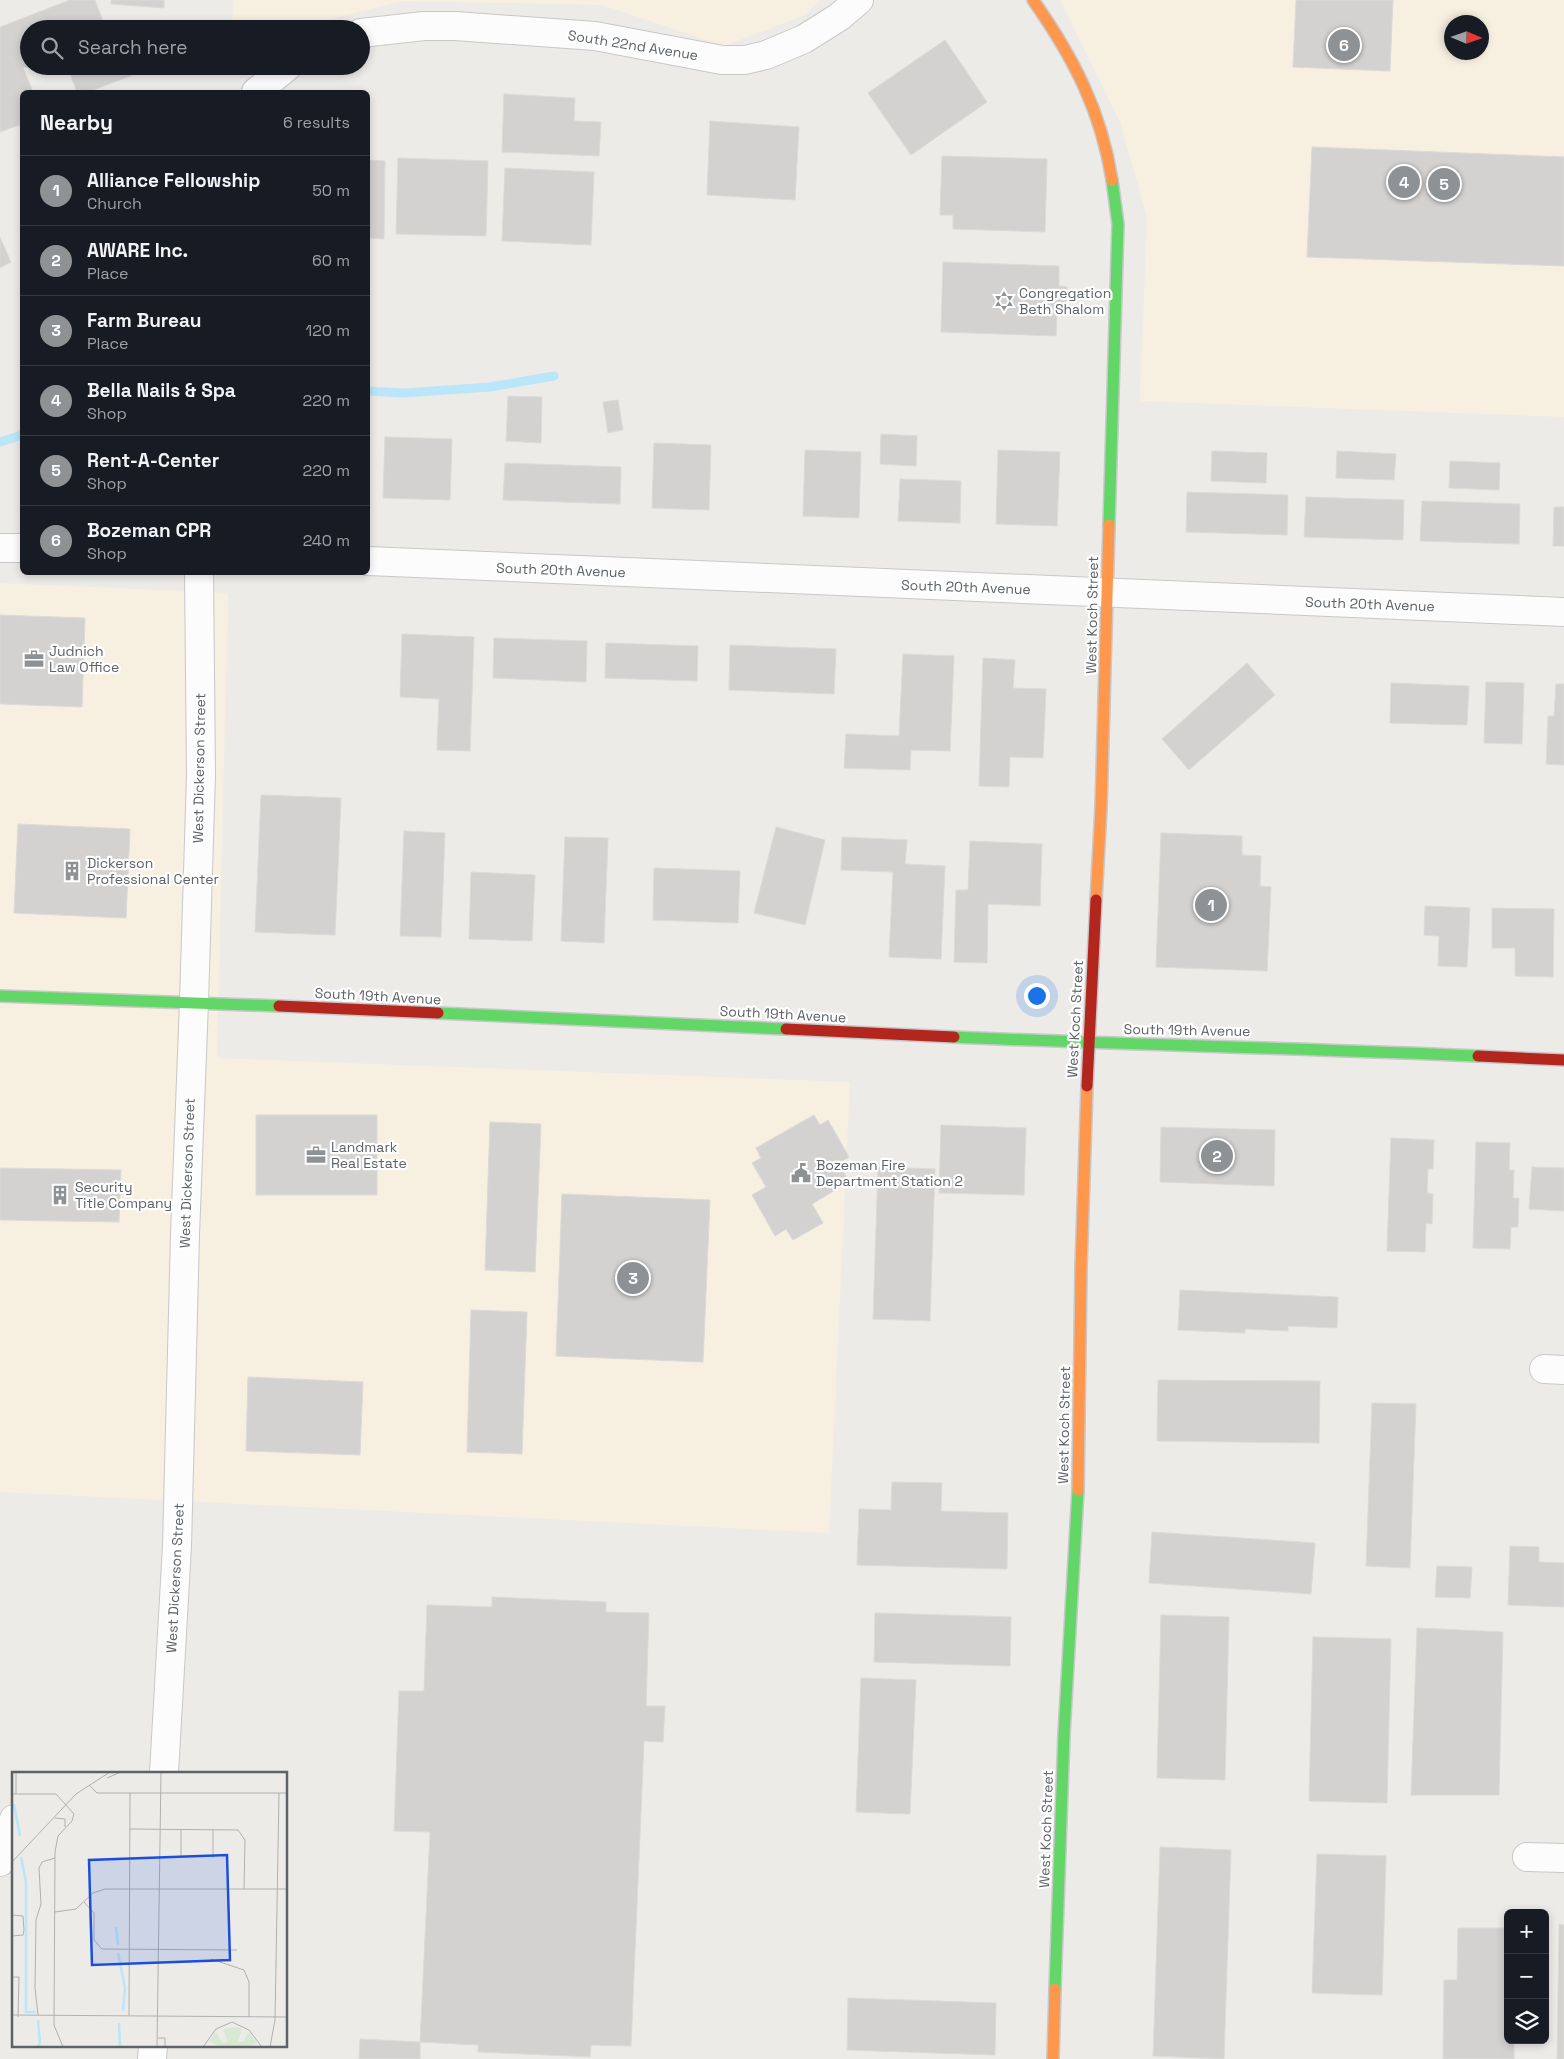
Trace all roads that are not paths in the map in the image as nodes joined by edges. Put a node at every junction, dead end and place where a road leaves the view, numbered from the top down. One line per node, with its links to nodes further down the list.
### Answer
1 (859, 0): 3 (street, South 22nd Avenue)
2 (1033, 0): 10 (street, West Koch Street)
3 (370, 32)
4 (277, 75): 5 (street)
5 (258, 90)
6 (0, 548): 7 (street)
7 (20, 548)
8 (370, 561): 10 (street, South 20th Avenue)
9 (199, 575): 13 (street, West Dickerson Street)
10 (1108, 593): 11 (street, South 20th Avenue); 14 (street, West Koch Street)
11 (1564, 612)
12 (0, 996): 13 (street, South 19th Avenue)
13 (194, 1002): 14 (street, South 19th Avenue); 16 (street, West Dickerson Street)
14 (1089, 1043): 15 (street, South 19th Avenue); 23 (street, West Koch Street)
15 (1564, 1060)
16 (164, 1772)
17 (12, 1825): 20 (street)
18 (1527, 1857): 19 (street)
19 (1564, 1858)
20 (0, 1862)
21 (153, 2046): 22 (street)
22 (152, 2059)
23 (1053, 2059)

